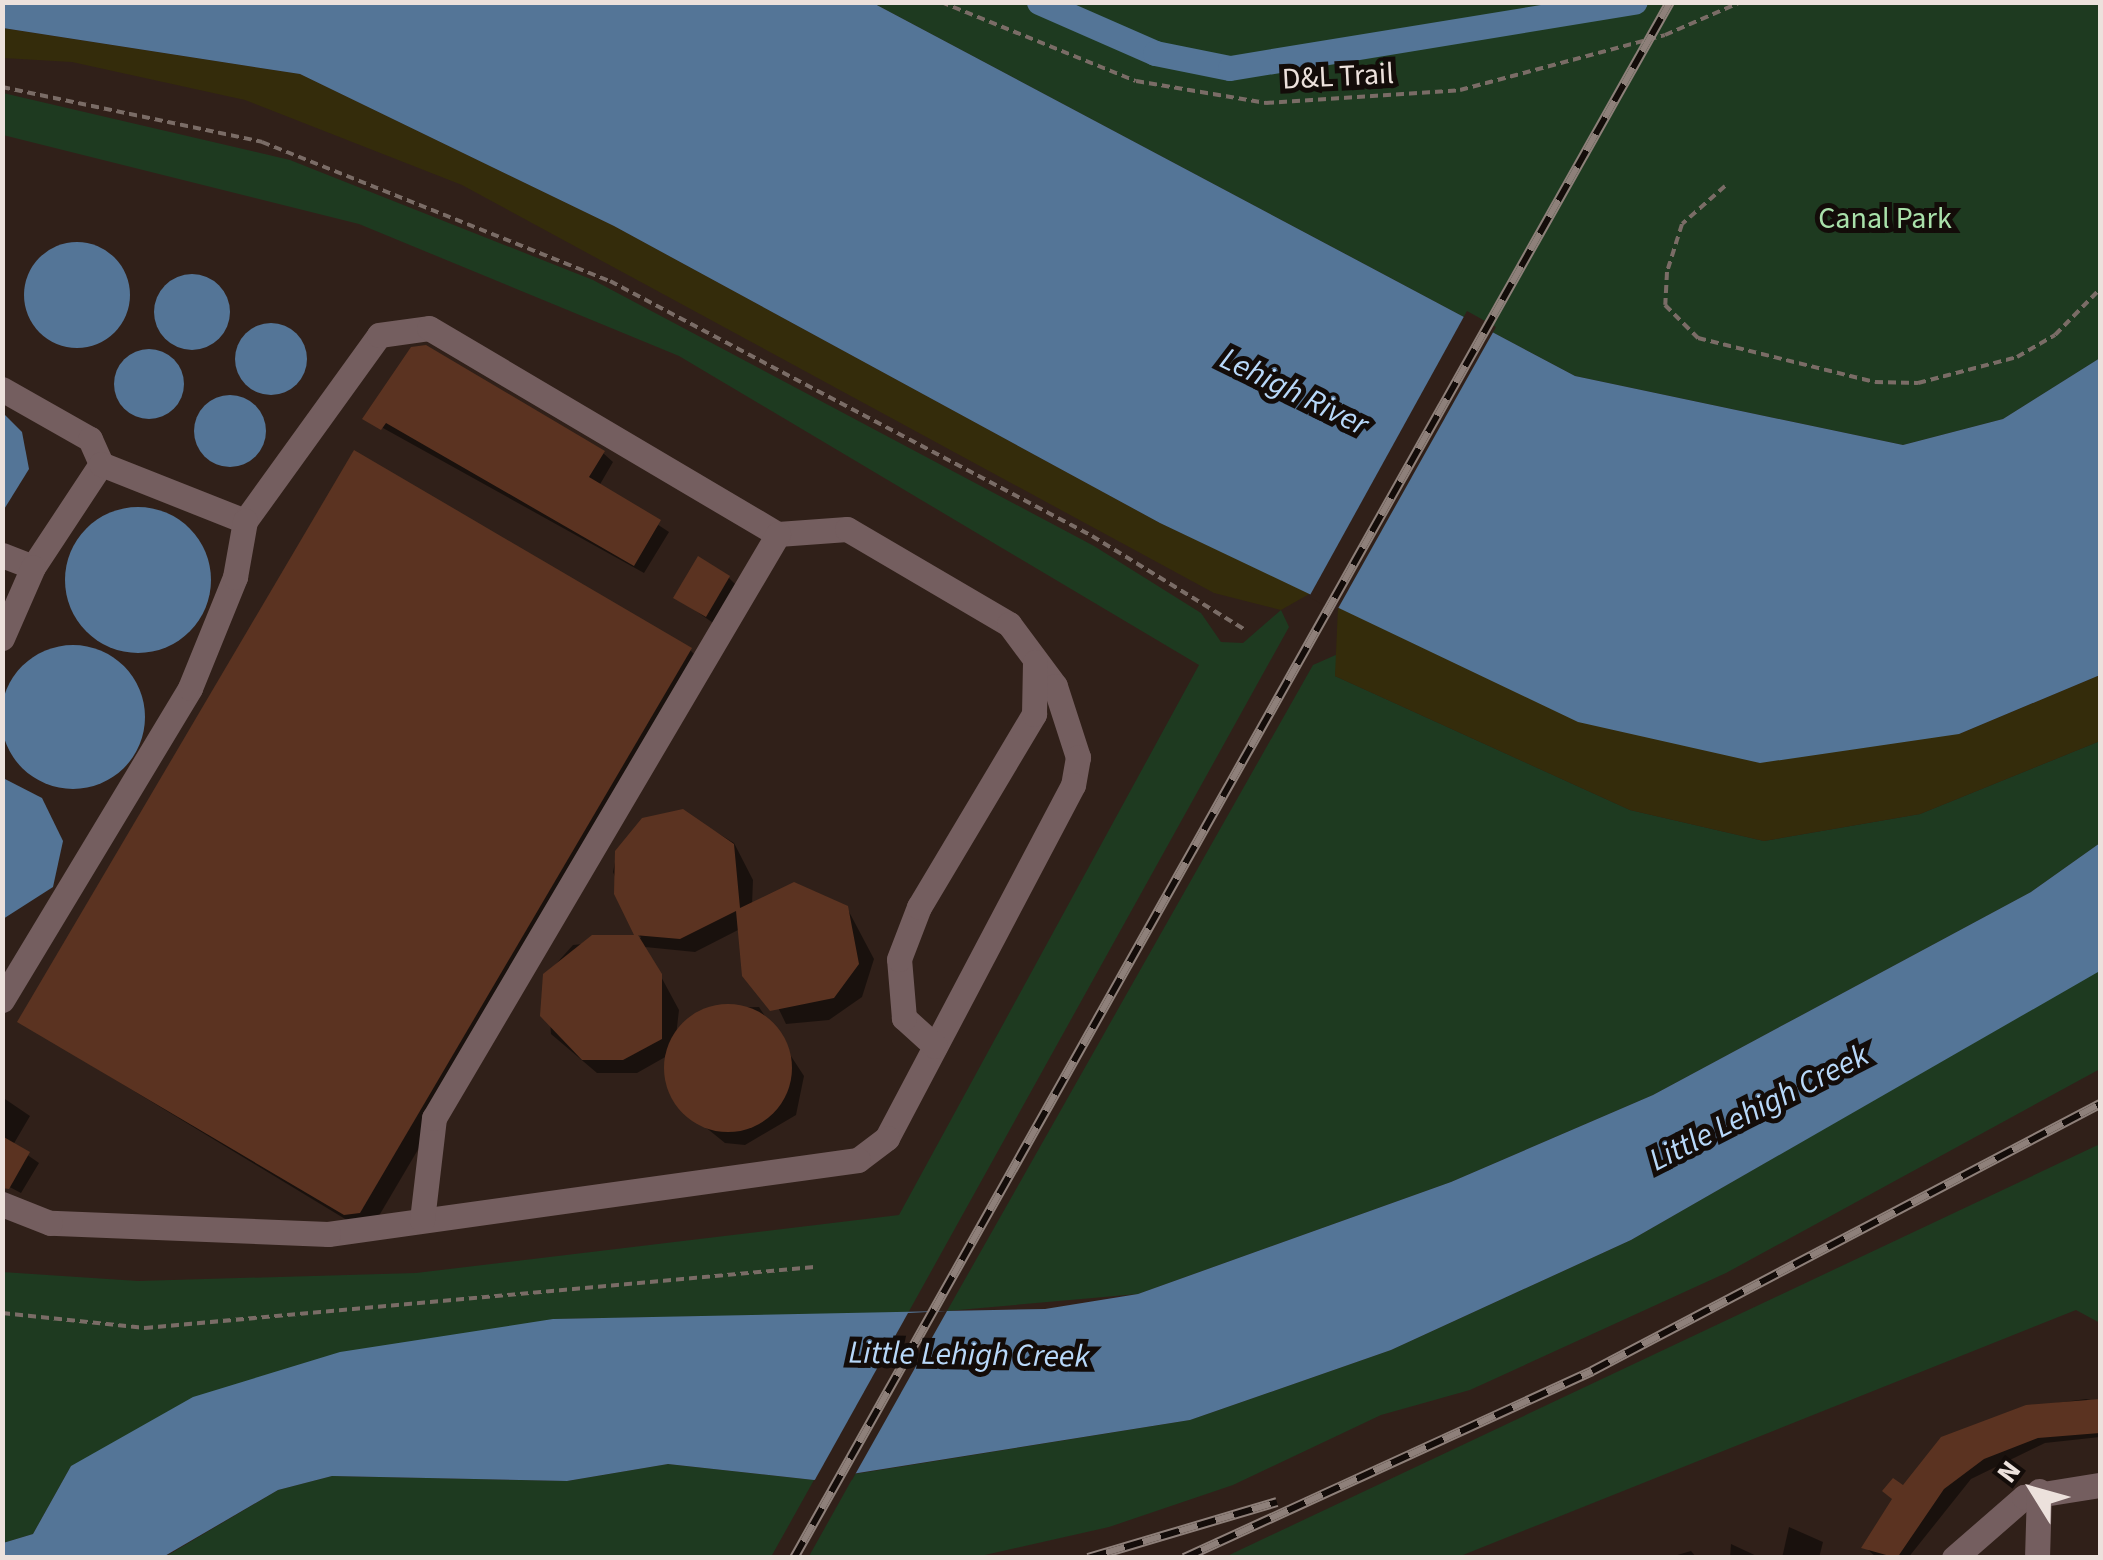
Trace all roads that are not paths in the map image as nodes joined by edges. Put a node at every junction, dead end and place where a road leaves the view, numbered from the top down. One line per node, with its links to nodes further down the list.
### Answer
1 (2, 389): 2 (street)
2 (100, 464): 3 (street); 6 (street)
3 (245, 521): 4 (street); 9 (street)
4 (778, 534): 8 (street); 12 (street)
5 (2, 555): 6 (street)
6 (34, 567): 7 (street)
7 (2, 638)
8 (1034, 657): 10 (street); 10 (street)
9 (2, 1000)
10 (936, 1046): 12 (street)
11 (2, 1204): 12 (street)
12 (422, 1220)
13 (2100, 1485): 14 (street)
14 (2040, 1491): 15 (street); 16 (street)
15 (1954, 1558)
16 (2037, 1558)

